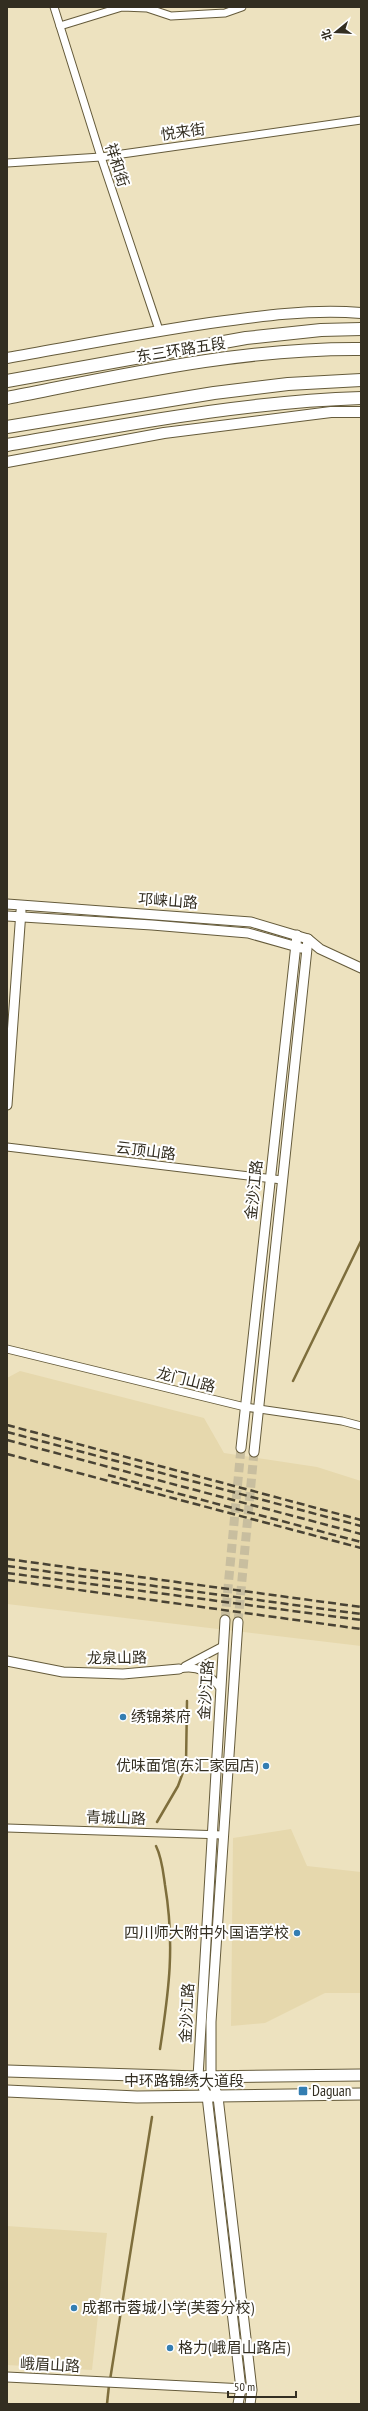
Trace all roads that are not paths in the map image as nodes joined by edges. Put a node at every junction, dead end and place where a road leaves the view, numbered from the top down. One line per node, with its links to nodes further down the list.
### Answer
1 (54, 7): 3 (street, 祥和街)
2 (242, 7): 3 (street)
3 (60, 26): 5 (street, 祥和街)
4 (361, 120): 5 (street, 悦来街)
5 (101, 157): 6 (street, 悦来街); 9 (street, 祥和街)
6 (7, 162)
7 (361, 313): 9 (main road, 东三环路五段)
8 (361, 329): 13 (highway)
9 (159, 330): 11 (main road, 东三环路五段)
10 (361, 349): 14 (highway, 东三环路五段)
11 (7, 358)
12 (361, 380): 17 (highway)
13 (7, 381)
14 (7, 398)
15 (361, 398): 18 (highway)
16 (361, 412): 19 (main road)
17 (7, 427)
18 (7, 446)
19 (7, 462)
20 (7, 904): 21 (street, 邛崃山路)
21 (22, 905): 23 (street); 24 (street, 邛崃山路)
22 (7, 916): 23 (street, 邛崃山路)
23 (21, 917): 26 (street, 邛崃山路); 30 (street)
24 (297, 935): 25 (street, 邛崃山路); 26 (street, 金沙江路)
25 (308, 939): 27 (street, 邛崃山路); 28 (street, 金沙江路)
26 (295, 946): 28 (street, 邛崃山路); 32 (street, 金沙江路)
27 (320, 948): 28 (street, 邛崃山路); 29 (street, 邛崃山路)
28 (308, 950): 33 (street, 金沙江路)
29 (361, 968)
30 (7, 1105)
31 (7, 1146): 32 (street, 云顶山路)
32 (270, 1178): 33 (street, 云顶山路); 35 (street, 金沙江路)
33 (282, 1180): 36 (street, 金沙江路)
34 (7, 1349): 35 (street, 龙门山路)
35 (245, 1407): 36 (street, 龙门山路); 38 (street, 金沙江路)
36 (258, 1409): 37 (street, 龙门山路); 39 (street, 金沙江路)
37 (361, 1426)
38 (241, 1448)
39 (254, 1452)
40 (225, 1620): 42 (street, 金沙江路)
41 (238, 1622): 48 (street, 金沙江路)
42 (223, 1646): 44 (street); 45 (street, 金沙江路)
43 (7, 1661): 44 (street, 龙泉山路)
44 (179, 1669): 45 (street, 龙泉山路)
45 (220, 1688): 47 (street, 金沙江路)
46 (7, 1828): 47 (street, 青城山路)
47 (212, 1834): 48 (street, 青城山路); 51 (street, 金沙江路)
48 (224, 1835): 52 (street, 金沙江路)
49 (7, 2071): 51 (main road, 中环路锦绣大道段)
50 (361, 2075): 52 (main road, 中环路锦绣大道段)
51 (198, 2077): 52 (main road, 中环路锦绣大道段); 55 (street, 金沙江路)
52 (211, 2077): 55 (street, 金沙江路)
53 (7, 2091): 55 (main road, 中环路锦绣大道段)
54 (361, 2094): 55 (main road, 中环路锦绣大道段)
55 (212, 2096): 57 (street, 金沙江路); 58 (street, 金沙江路)
56 (7, 2377): 57 (street, 峨眉山路)
57 (241, 2389): 58 (street, 峨眉山路); 59 (street, 金沙江路)
58 (252, 2390): 60 (street, 金沙江路)
59 (238, 2404)
60 (250, 2404)

